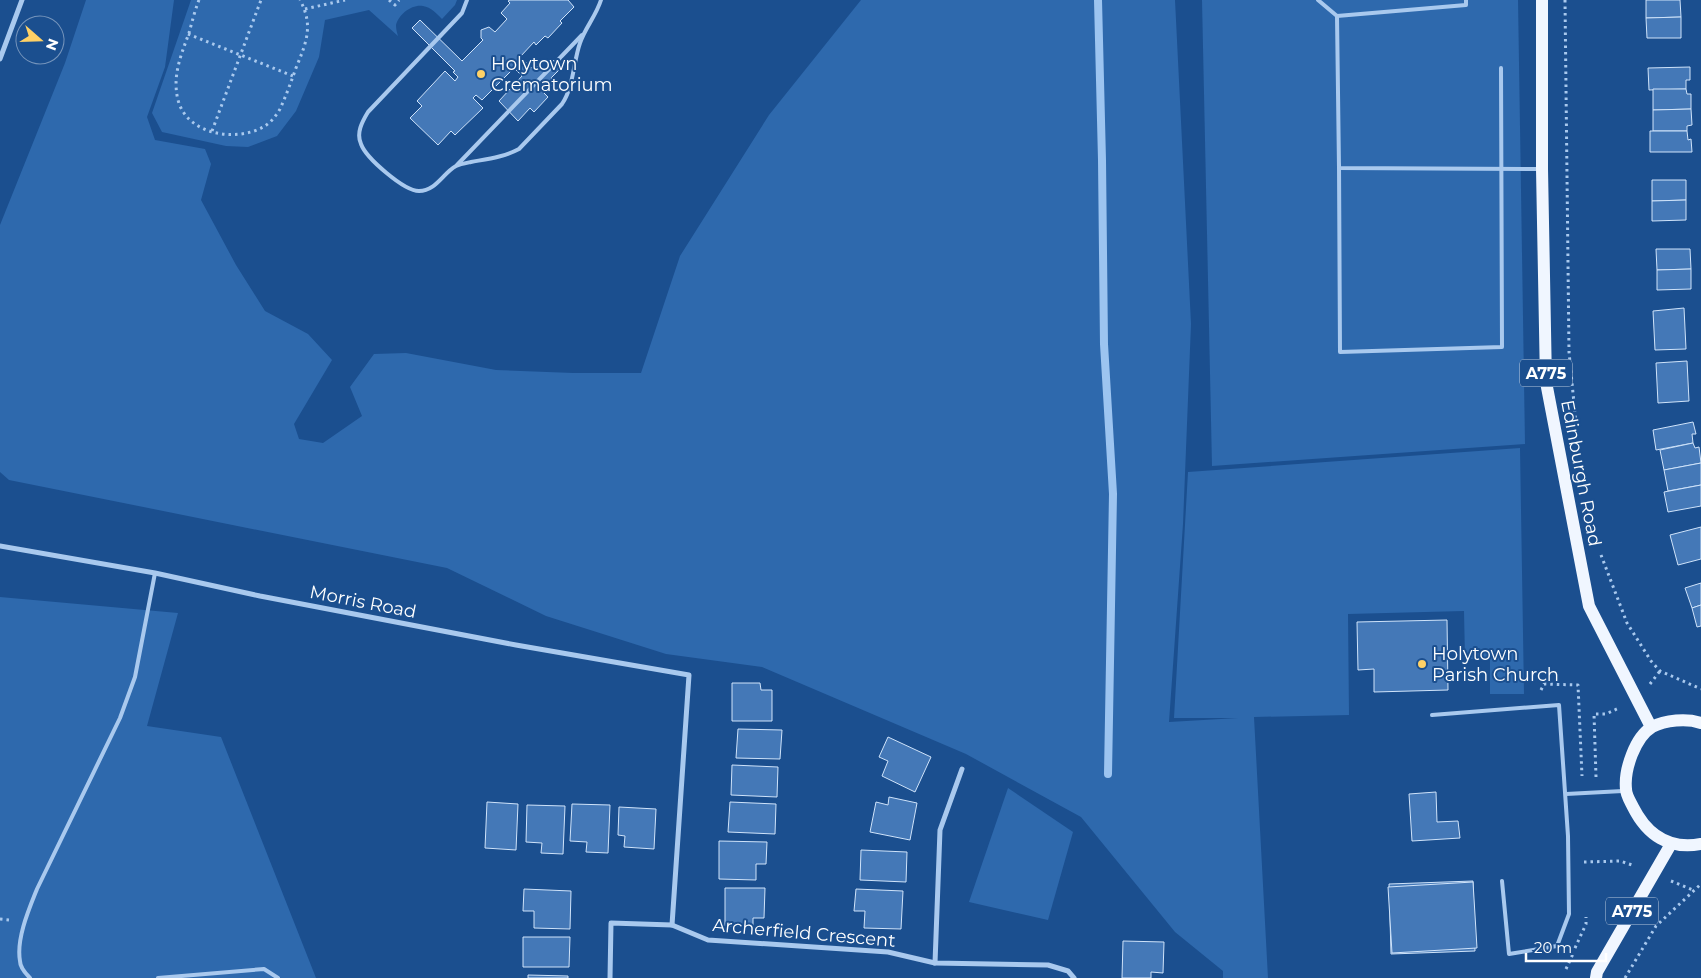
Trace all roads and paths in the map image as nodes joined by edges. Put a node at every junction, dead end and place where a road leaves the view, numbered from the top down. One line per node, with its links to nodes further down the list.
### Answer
1 (22, 0): 19 (street)
2 (199, 0): 17 (path)
3 (261, 0): 18 (path)
4 (300, 0): 14 (path)
5 (345, 0): 14 (path)
6 (389, 0): 7 (path)
7 (400, 0)
8 (467, 0): 23 (lane)
9 (1318, 0): 15 (lane)
10 (1466, 0): 15 (lane)
11 (1542, 0): 26 (main road, Edinburgh Road / A775)
12 (1565, 0): 27 (path)
13 (601, 1): 16 (lane)
14 (304, 9): 21 (path)
15 (1337, 16): 24 (lane)
16 (584, 33): 23 (lane); 23 (lane)
17 (188, 34): 18 (path); 22 (path)
18 (241, 55): 21 (path); 22 (path)
19 (0, 59)
20 (1501, 68): 25 (lane)
21 (293, 76): 22 (path)
22 (212, 131)
23 (457, 165)
24 (1339, 165): 25 (lane); 25 (lane)
25 (1502, 169): 26 (lane)
26 (1542, 169): 33 (main road, Edinburgh Road / A775)
27 (1577, 431)
28 (0, 546): 30 (street, Morris Road)
29 (1598, 546): 31 (path)
30 (155, 573): 45 (street, Morris Road); 47 (lane)
31 (1660, 671): 32 (path); 33 (path)
32 (1701, 688)
33 (1638, 701): 36 (main road, Edinburgh Road / A775); 39 (path)
34 (1432, 715): 40 (lane)
35 (1701, 723): 36 (main road)
36 (1651, 727): 38 (main road)
37 (962, 769): 46 (street)
38 (1626, 791): 39 (lane); 41 (main road)
39 (1596, 792): 40 (lane)
40 (1566, 794): 43 (lane)
41 (1671, 844): 42 (main road); 52 (main road, A775)
42 (1701, 844)
43 (1502, 881)
44 (1701, 884): 53 (path)
45 (672, 925): 46 (street, Archerfield Crescent); 50 (street, Archerfield Crescent)
46 (935, 963): 51 (street, Archerfield Crescent)
47 (30, 978)
48 (158, 978): 49 (lane)
49 (278, 978)
50 (610, 978)
51 (1074, 978)
52 (1596, 978)
53 (1625, 978)

